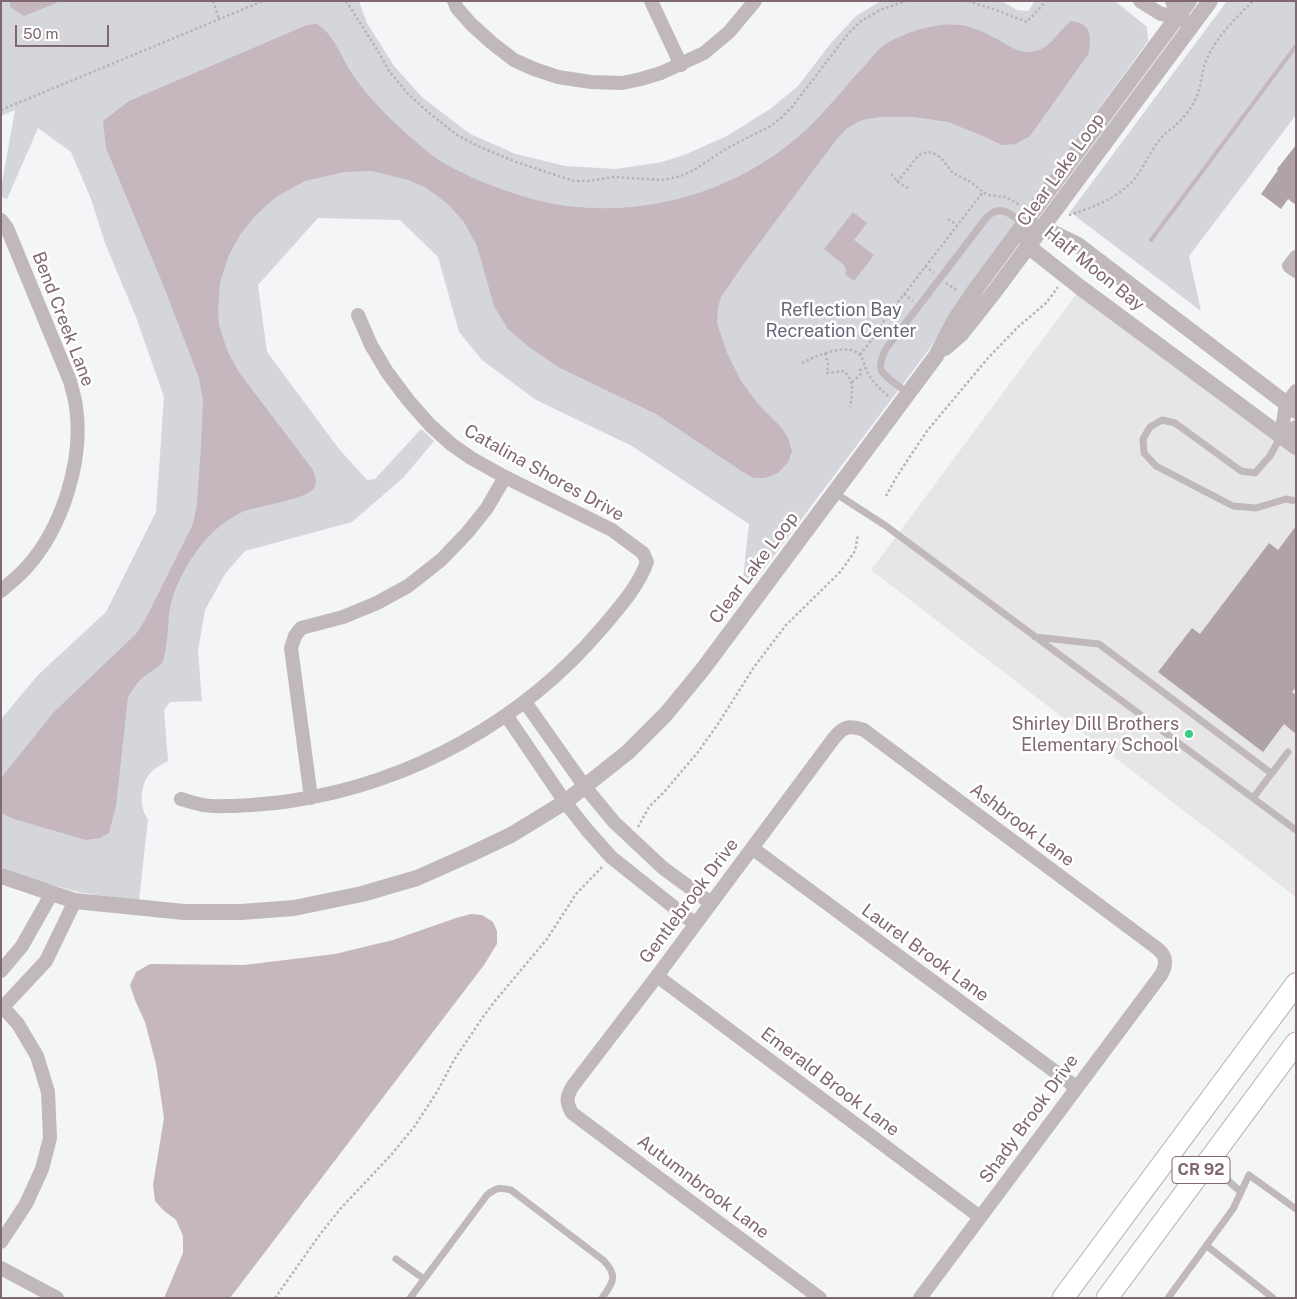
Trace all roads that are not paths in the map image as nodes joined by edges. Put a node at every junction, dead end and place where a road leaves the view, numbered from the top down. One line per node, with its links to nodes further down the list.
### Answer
1 (454, 1): 8 (street)
2 (651, 1): 8 (street)
3 (755, 1): 8 (street)
4 (1140, 1): 7 (street)
5 (1189, 1): 7 (street, Clear Lake Loop)
6 (1210, 1): 7 (street, Clear Lake Loop)
7 (1181, 14): 10 (street, Clear Lake Loop); 11 (street, Clear Lake Loop)
8 (681, 65)
9 (1, 220): 24 (street, Bend Creek Lane)
10 (1024, 224): 11 (street, Half Moon Bay); 12 (street, Half Moon Bay); 14 (street, Clear Lake Loop); 16 (lane)
11 (1043, 228): 12 (street, Clear Lake Loop); 17 (street, Half Moon Bay)
12 (1029, 247): 14 (street, Clear Lake Loop); 19 (street, Half Moon Bay)
13 (358, 316): 21 (street, Catalina Shores Drive)
14 (936, 356): 16 (street, Clear Lake Loop)
15 (1296, 391): 17 (street)
16 (909, 394): 22 (street, Clear Lake Loop)
17 (1291, 408): 19 (street)
18 (1296, 427): 19 (street)
19 (1281, 436): 20 (street, Half Moon Bay); 23 (lane)
20 (1296, 448)
21 (505, 477): 26 (street, Catalina Shores Drive); 32 (street)
22 (835, 493): 25 (lane); 31 (street, Clear Lake Loop)
23 (1296, 501)
24 (1, 591)
25 (1035, 637): 30 (lane); 33 (lane)
26 (525, 702): 27 (street); 31 (street)
27 (506, 715): 32 (street); 35 (street)
28 (850, 727): 37 (street, Gentlebrook Drive); 43 (street, Ashbrook Lane)
29 (1288, 752): 30 (lane)
30 (1271, 774): 33 (lane)
31 (585, 787): 35 (street, Clear Lake Loop); 41 (street)
32 (311, 798): 34 (street)
33 (1253, 798): 36 (lane)
34 (181, 799)
35 (565, 802): 40 (street, Clear Lake Loop); 42 (street)
36 (1296, 830)
37 (752, 848): 41 (street, Gentlebrook Drive); 49 (street, Laurel Brook Lane)
38 (1, 876): 39 (street)
39 (52, 893): 40 (street); 44 (street)
40 (75, 902): 47 (street)
41 (711, 903): 42 (street, Gentlebrook Drive)
42 (695, 924): 45 (street, Gentlebrook Drive)
43 (1166, 962): 49 (street, Shady Brook Drive)
44 (1, 971)
45 (656, 976): 50 (street, Gentlebrook Drive); 54 (street, Emerald Brook Lane)
46 (1296, 984): 60 (main road, CR 92)
47 (2, 1006): 55 (street)
48 (1296, 1043): 51 (main road, CR 92)
49 (1076, 1088): 54 (street, Shady Brook Drive)
50 (567, 1104): 64 (street, Autumnbrook Lane)
51 (1207, 1163): 52 (lane); 66 (main road, CR 92)
52 (1241, 1192): 53 (lane); 56 (lane)
53 (1296, 1209)
54 (980, 1217): 65 (street, Shady Brook Drive)
55 (1, 1242)
56 (1207, 1246): 67 (lane); 68 (lane)
57 (396, 1259): 59 (lane)
58 (1, 1268): 61 (street)
59 (424, 1279): 62 (lane); 63 (lane)
60 (1066, 1297)
61 (57, 1298)
62 (410, 1298)
63 (602, 1298)
64 (820, 1298)
65 (920, 1298)
66 (1107, 1298)
67 (1168, 1298)
68 (1273, 1298)

